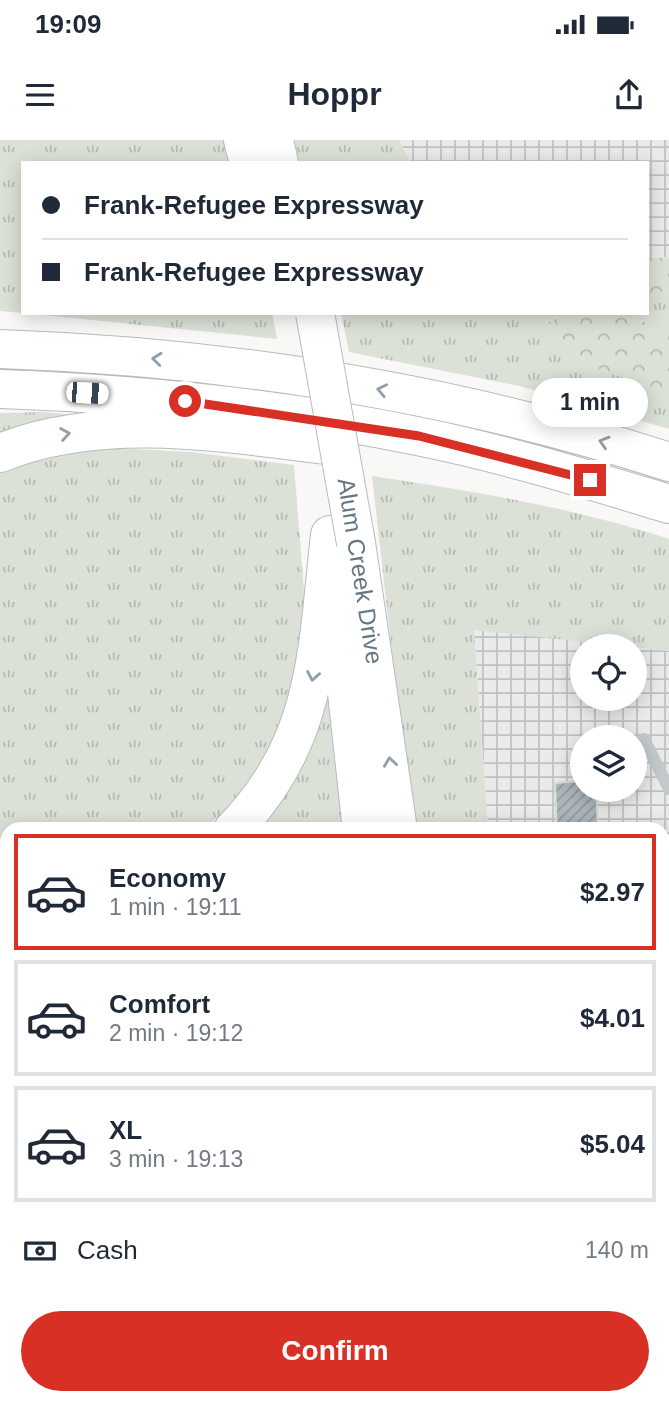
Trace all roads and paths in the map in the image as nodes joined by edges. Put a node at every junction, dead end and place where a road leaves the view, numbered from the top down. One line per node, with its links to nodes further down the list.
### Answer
1 (243, 140): 3 (main road)
2 (274, 140): 4 (main road)
3 (248, 161)
4 (279, 161)
5 (288, 315): 15 (main road, Alum Creek Drive)
6 (315, 315): 15 (main road, Alum Creek Drive, bridge)
7 (0, 334): 9 (main road)
8 (0, 349): 9 (main road)
9 (68, 351): 12 (main road, one-way to 9)
10 (0, 389): 13 (main road)
11 (0, 453): 13 (main road, one-way to 13)
12 (669, 463)
13 (569, 474): 14 (main road)
14 (669, 504)
15 (343, 539): 18 (main road, one-way to 18); 19 (main road, Alum Creek Drive); 20 (main road, Alum Creek Drive, one-way to 15)
16 (647, 745): 17 (lane)
17 (669, 789)
18 (240, 822)
19 (361, 822)
20 (396, 822)

